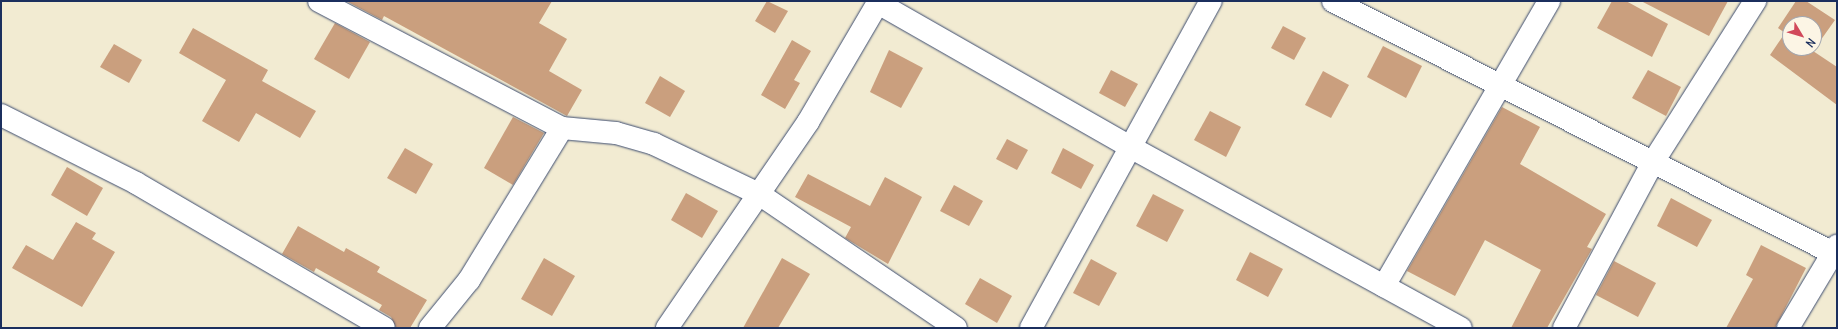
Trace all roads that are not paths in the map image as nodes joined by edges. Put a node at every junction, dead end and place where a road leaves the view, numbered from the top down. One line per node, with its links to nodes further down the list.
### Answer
1 (319, 1): 9 (street)
2 (1211, 1): 10 (street)
3 (1333, 1): 7 (street)
4 (1549, 1): 7 (street)
5 (1755, 1): 11 (street)
6 (879, 2): 10 (street); 12 (street)
7 (1502, 86): 11 (street); 14 (street)
8 (1, 115): 15 (street)
9 (562, 128): 12 (street); 16 (street)
10 (1130, 147): 14 (street); 19 (street)
11 (1653, 162): 13 (street); 21 (street)
12 (759, 194): 17 (street); 18 (street)
13 (1835, 251): 22 (street)
14 (1384, 286): 20 (street)
15 (384, 328)
16 (430, 328)
17 (667, 328)
18 (956, 328)
19 (1031, 328)
20 (1461, 328)
21 (1564, 328)
22 (1788, 328)

